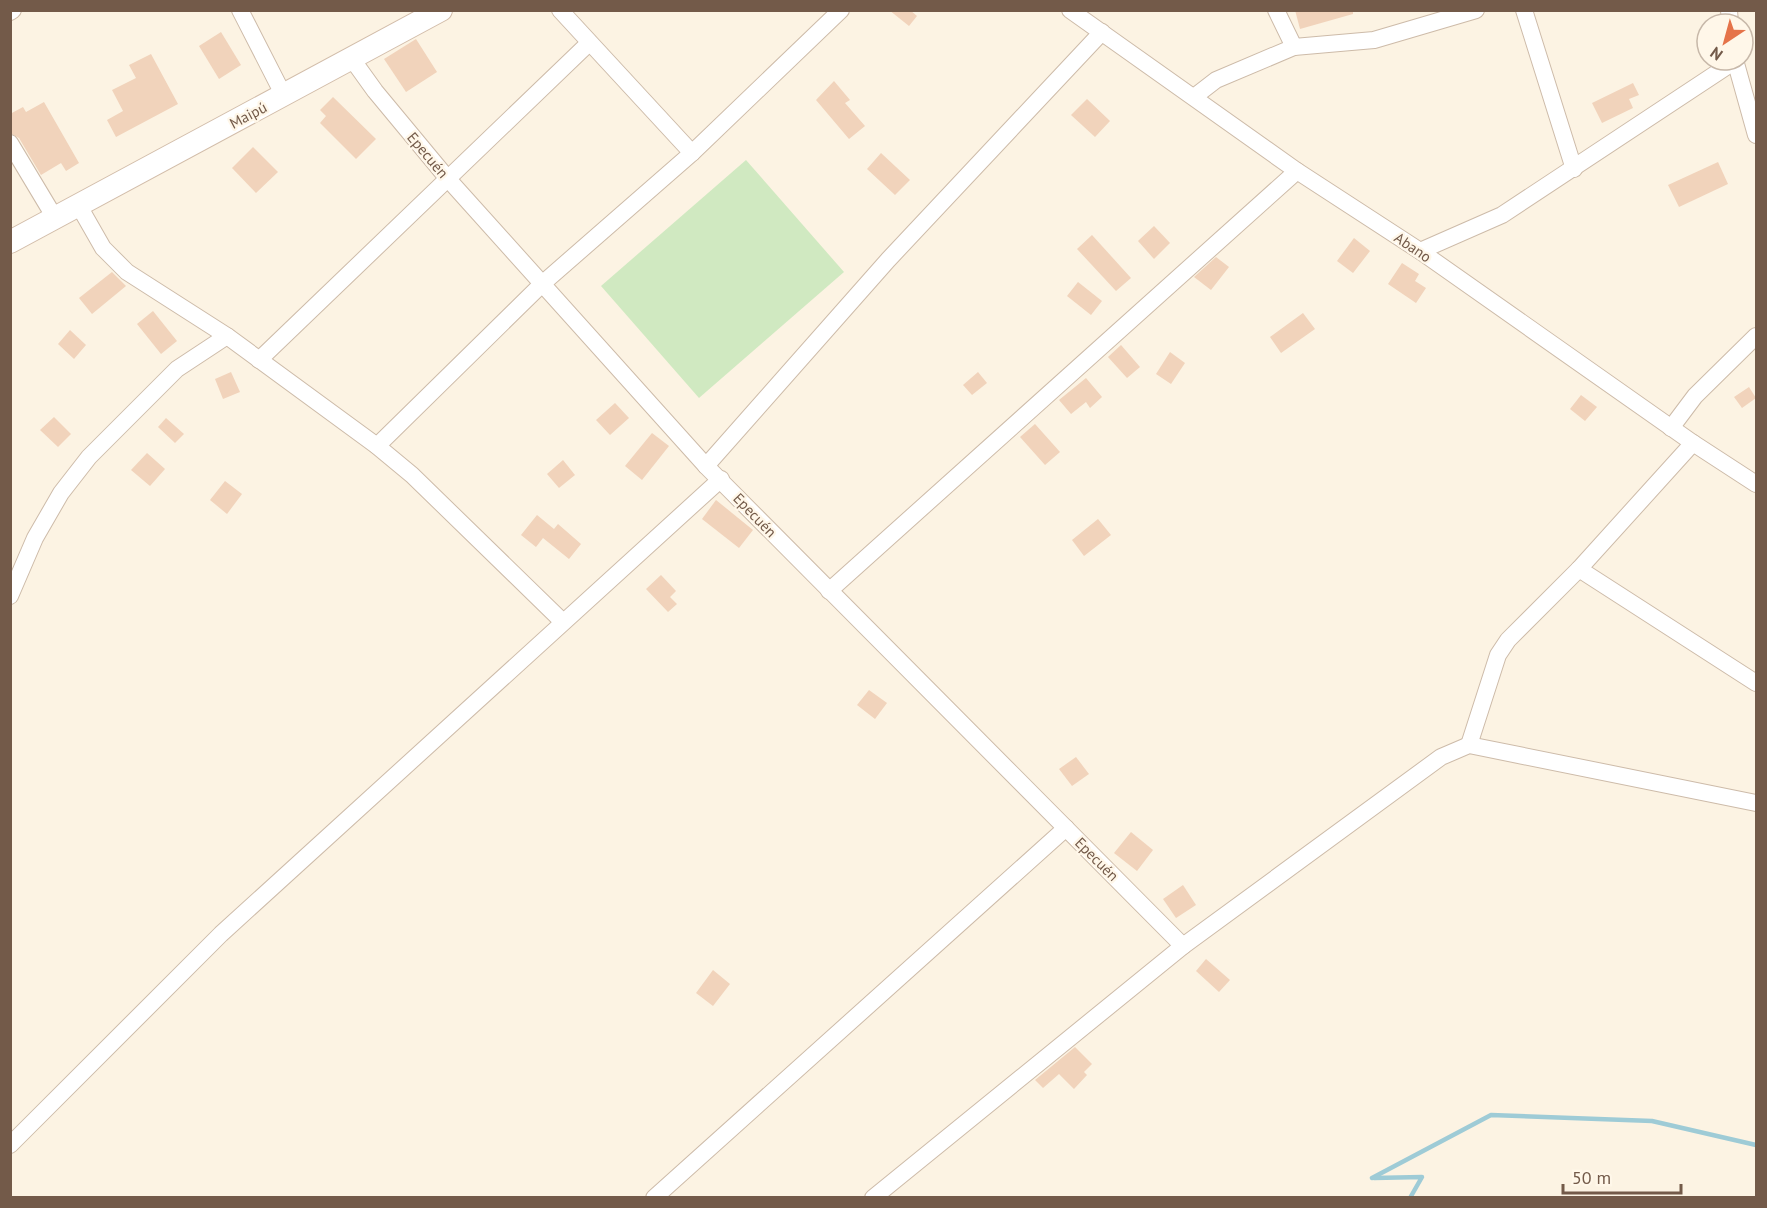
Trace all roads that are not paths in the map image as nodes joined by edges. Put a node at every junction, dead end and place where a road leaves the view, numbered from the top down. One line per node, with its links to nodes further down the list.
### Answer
1 (240, 10): 15 (street)
2 (441, 10): 12 (main road, Maipú)
3 (560, 10): 10 (street)
4 (841, 10): 19 (street)
5 (1070, 10): 9 (street, Abano)
6 (1276, 10): 11 (street)
7 (1524, 10): 21 (street)
8 (1465, 12): 11 (street)
9 (1102, 32): 16 (street, Abano); 36 (street)
10 (589, 43): 19 (street); 24 (street)
11 (1294, 47): 16 (street)
12 (352, 59): 15 (main road, Maipú); 24 (street, Epecuén)
13 (1717, 72): 21 (street)
14 (1738, 72): 17 (street)
15 (285, 96): 25 (main road, Maipú)
16 (1194, 97): 22 (street, Abano)
17 (1756, 135)
18 (10, 143): 23 (street)
19 (692, 153): 29 (street)
20 (10, 168): 23 (street)
21 (1574, 169): 28 (street)
22 (1297, 171): 28 (street, Abano); 40 (street)
23 (30, 176): 26 (street)
24 (448, 178): 29 (street, Epecuén); 32 (street)
25 (79, 206): 26 (main road, Maipú); 30 (street)
26 (55, 218): 27 (main road, Maipú)
27 (10, 242)
28 (1420, 251): 33 (street, Abano)
29 (542, 284): 35 (street); 36 (street, Epecuén)
30 (227, 336): 32 (street); 41 (street)
31 (1756, 336): 33 (street)
32 (259, 360): 35 (street)
33 (1671, 428): 34 (street, Abano)
34 (1693, 443): 38 (street, Abano); 39 (street)
35 (377, 446): 42 (street)
36 (706, 466): 37 (street, Epecuén)
37 (720, 479): 40 (street, Epecuén); 42 (street)
38 (1756, 484)
39 (1579, 569): 43 (street); 44 (street)
40 (829, 591): 46 (street, Epecuén)
41 (10, 596)
42 (563, 621): 48 (street)
43 (1756, 683)
44 (1469, 746): 45 (street); 47 (street)
45 (1756, 803)
46 (1066, 828): 47 (street, Epecuén); 49 (street)
47 (1183, 946): 50 (street)
48 (10, 1145)
49 (654, 1197)
50 (873, 1197)

